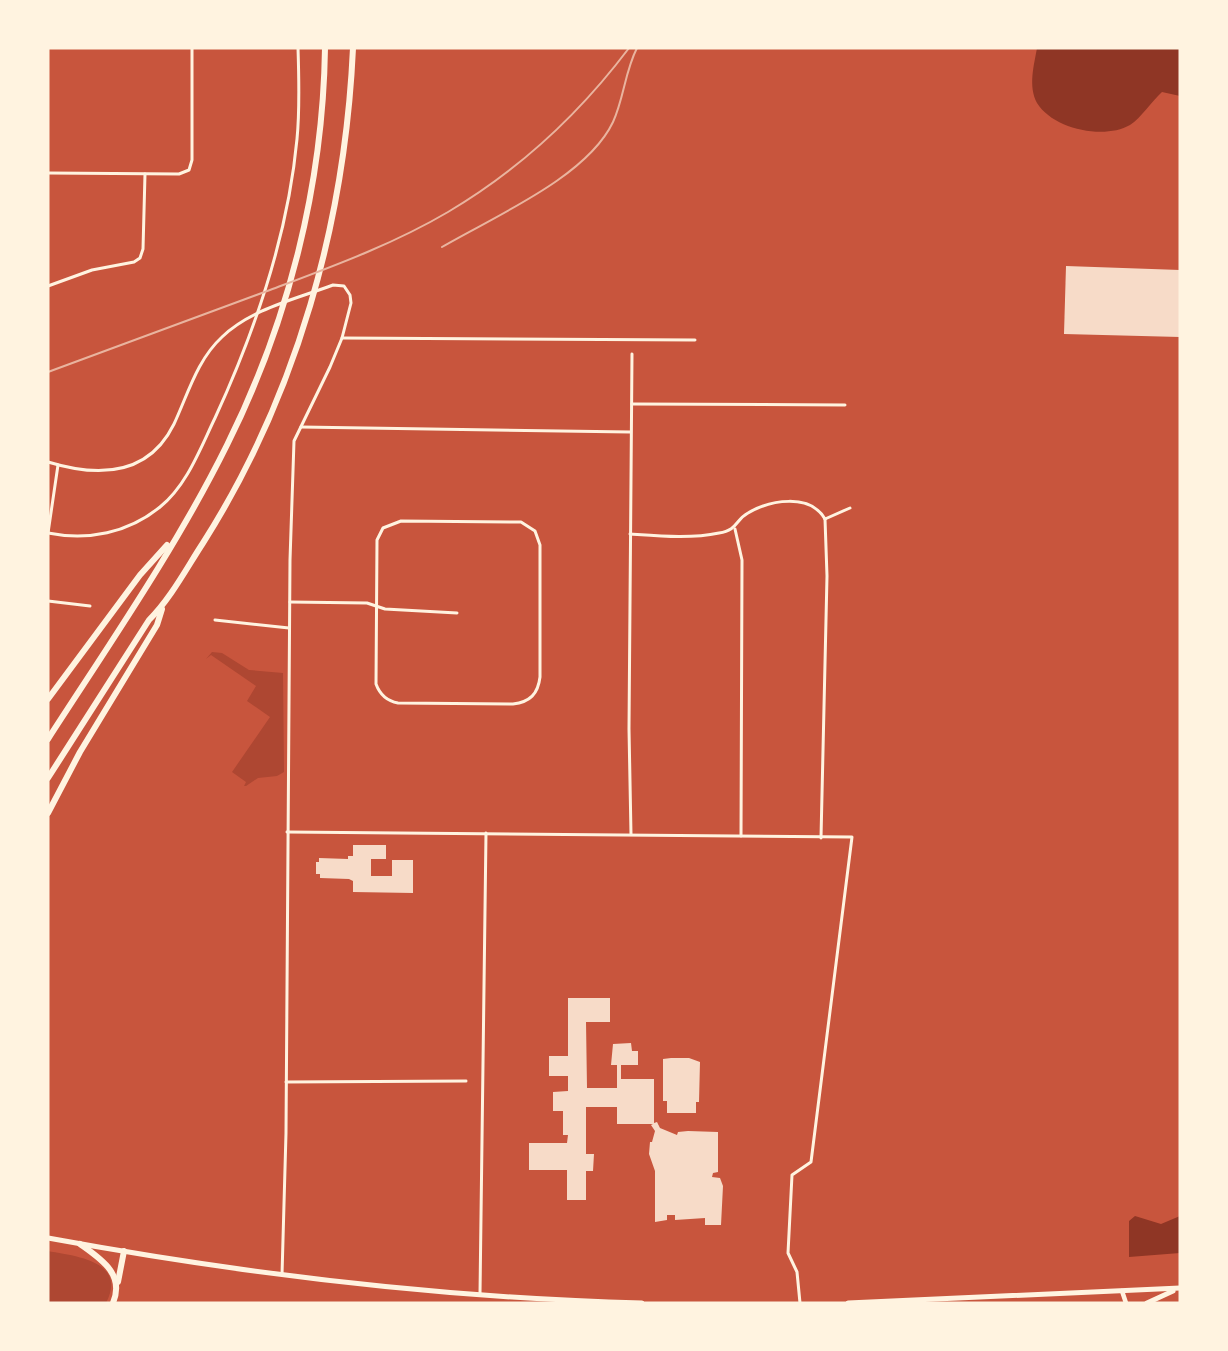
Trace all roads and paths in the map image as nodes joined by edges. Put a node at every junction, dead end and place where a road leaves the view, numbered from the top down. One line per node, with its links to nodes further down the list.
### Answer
1 (192, 48): 6 (street)
2 (298, 48): 21 (street)
3 (326, 48): 20 (highway)
4 (353, 48): 26 (highway)
5 (48, 173): 6 (street)
6 (145, 174): 7 (street)
7 (48, 286)
8 (342, 338): 9 (street); 13 (street); 16 (street)
9 (695, 340)
10 (632, 354): 11 (street)
11 (632, 404): 12 (street); 14 (street)
12 (845, 405)
13 (301, 427): 14 (street); 24 (street)
14 (630, 432): 22 (street)
15 (48, 462): 16 (street)
16 (58, 465): 21 (street)
17 (850, 508): 18 (street)
18 (825, 519): 19 (street); 39 (street)
19 (735, 529): 22 (street); 38 (street)
20 (178, 533): 31 (highway); 32 (highway)
21 (48, 534)
22 (630, 534): 37 (street)
23 (48, 601): 25 (street)
24 (290, 602): 27 (street); 30 (street)
25 (90, 606)
26 (163, 606): 33 (highway); 34 (highway)
27 (376, 606): 27 (street); 28 (street)
28 (458, 613)
29 (215, 620): 30 (street)
30 (290, 628): 35 (street)
31 (48, 699)
32 (48, 739)
33 (48, 778)
34 (48, 813)
35 (287, 832): 36 (street); 41 (street)
36 (486, 833): 37 (street); 49 (street)
37 (631, 834): 38 (street)
38 (741, 836): 39 (street)
39 (821, 838): 52 (street)
40 (465, 1081): 41 (street)
41 (285, 1082): 45 (street)
42 (48, 1238): 43 (main road)
43 (80, 1244): 44 (main road); 46 (highway)
44 (124, 1251): 45 (main road); 46 (highway)
45 (282, 1275): 49 (main road)
46 (117, 1286): 50 (highway)
47 (1179, 1288): 48 (main road); 55 (main road)
48 (1122, 1291): 53 (main road); 54 (main road)
49 (480, 1294): 51 (main road)
50 (113, 1303)
51 (642, 1303)
52 (800, 1303)
53 (848, 1303)
54 (1126, 1303)
55 (1148, 1303)

